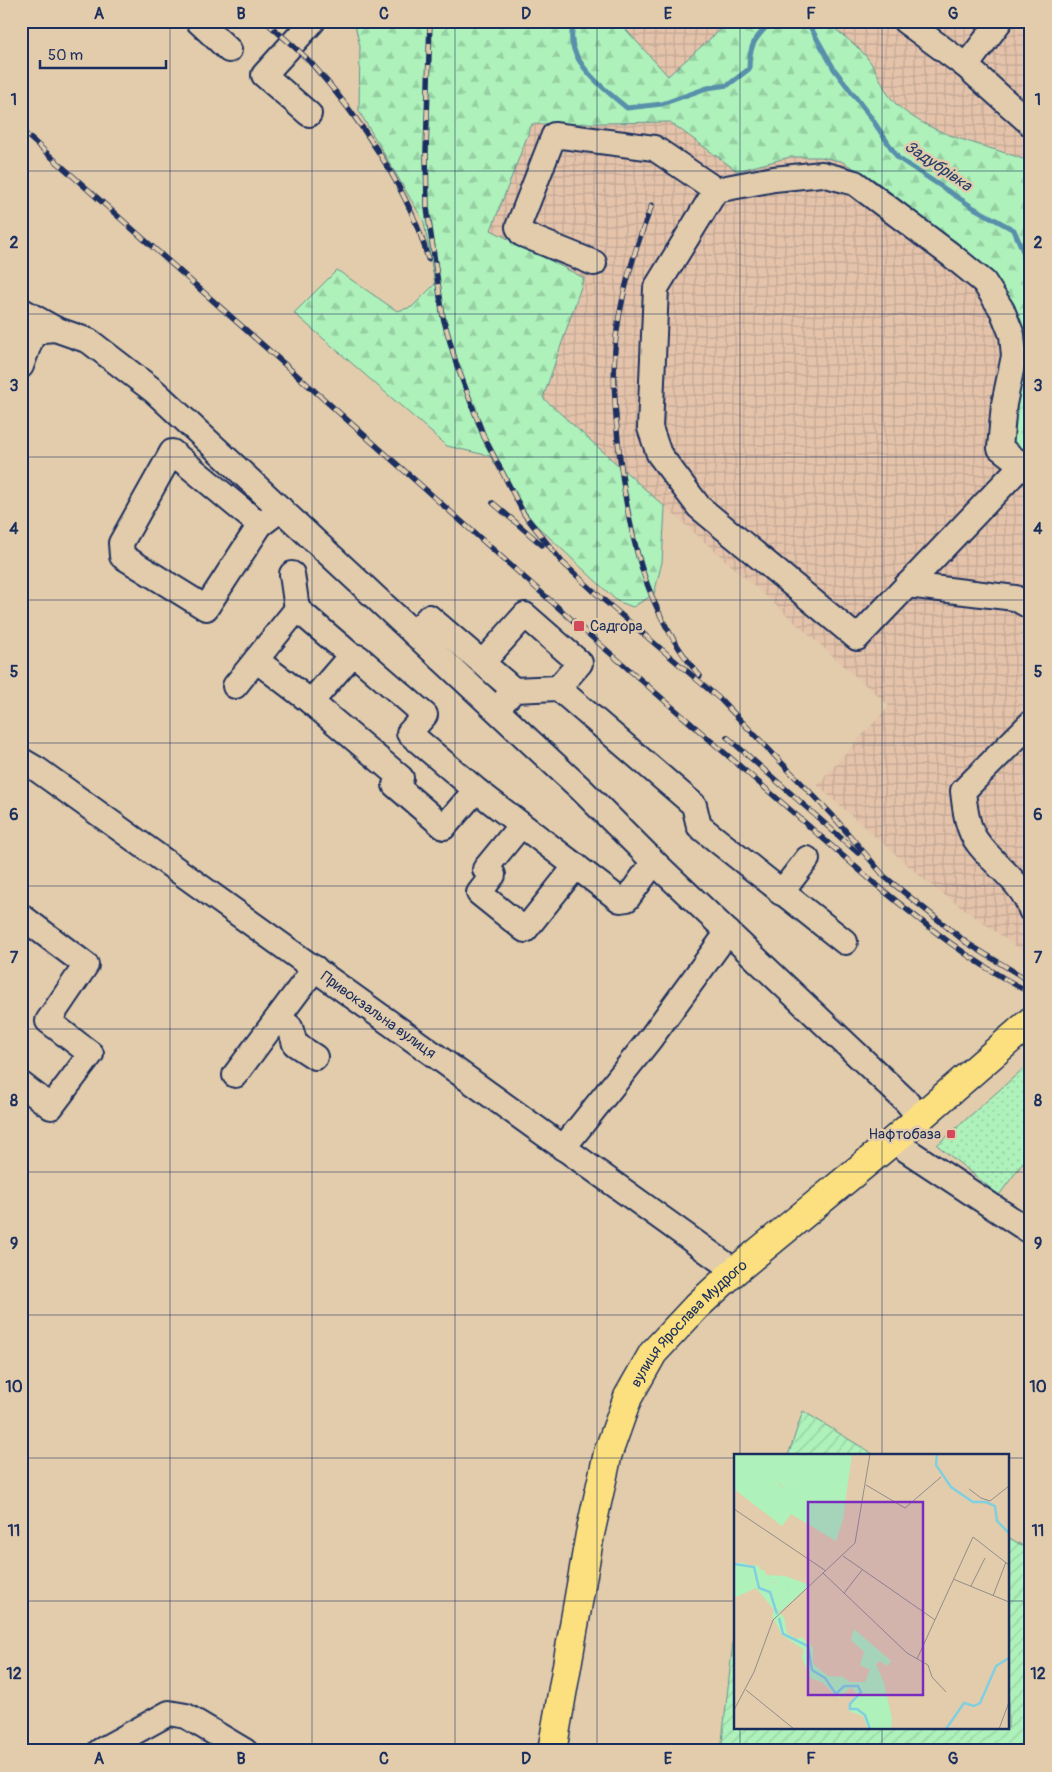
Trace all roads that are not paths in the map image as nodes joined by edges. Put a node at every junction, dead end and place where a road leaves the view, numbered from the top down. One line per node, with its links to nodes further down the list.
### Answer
1 (198, 21): 5 (street)
2 (313, 21): 7 (street)
3 (905, 21): 6 (street)
4 (1000, 21): 6 (street)
5 (229, 50)
6 (966, 66): 8 (street)
7 (309, 114)
8 (1031, 124)
9 (716, 190): 10 (street); 16 (street); 20 (street)
10 (594, 263)
11 (21, 310): 12 (street)
12 (55, 329): 13 (street); 14 (street)
13 (21, 366)
14 (189, 424): 15 (street); 17 (street)
15 (172, 452): 18 (street); 18 (street)
16 (1026, 469): 20 (street)
17 (281, 509): 18 (street); 23 (street)
18 (260, 525)
19 (292, 574): 22 (street)
20 (907, 585): 21 (street)
21 (1031, 607)
22 (297, 609): 24 (street); 25 (street)
23 (414, 633): 26 (street); 31 (street)
24 (352, 656): 30 (street); 34 (street)
25 (256, 660): 27 (street); 30 (street)
26 (482, 664): 28 (street); 29 (street)
27 (235, 686)
28 (558, 688): 29 (street); 39 (street)
29 (514, 690): 31 (street)
30 (311, 702): 34 (street)
31 (495, 710): 37 (street)
32 (1031, 723): 40 (street)
33 (21, 760): 44 (street, Привокзальна вулиця)
34 (476, 790): 35 (street)
35 (521, 825): 38 (street); 38 (street)
36 (807, 859): 39 (street)
37 (654, 862): 38 (street); 42 (street)
38 (576, 866)
39 (781, 893): 43 (street)
40 (1031, 910)
41 (21, 916): 49 (street)
42 (728, 932): 50 (street); 52 (street)
43 (845, 942)
44 (315, 968): 45 (street); 52 (street, Привокзальна вулиця)
45 (279, 1018): 47 (street); 48 (street)
46 (1031, 1021): 50 (main road, вулиця Ярослава Мудрого)
47 (314, 1057)
48 (235, 1075)
49 (21, 1084)
50 (919, 1117): 51 (main road, вулиця Ярослава Мудрого)
51 (893, 1141): 53 (street); 54 (main road, вулиця Ярослава Мудрого)
52 (563, 1148): 54 (street, Привокзальна вулиця)
53 (1031, 1232)
54 (735, 1271): 57 (main road, вулиця Ярослава Мудрого)
55 (100, 1751): 56 (street)
56 (245, 1751)
57 (552, 1751)

